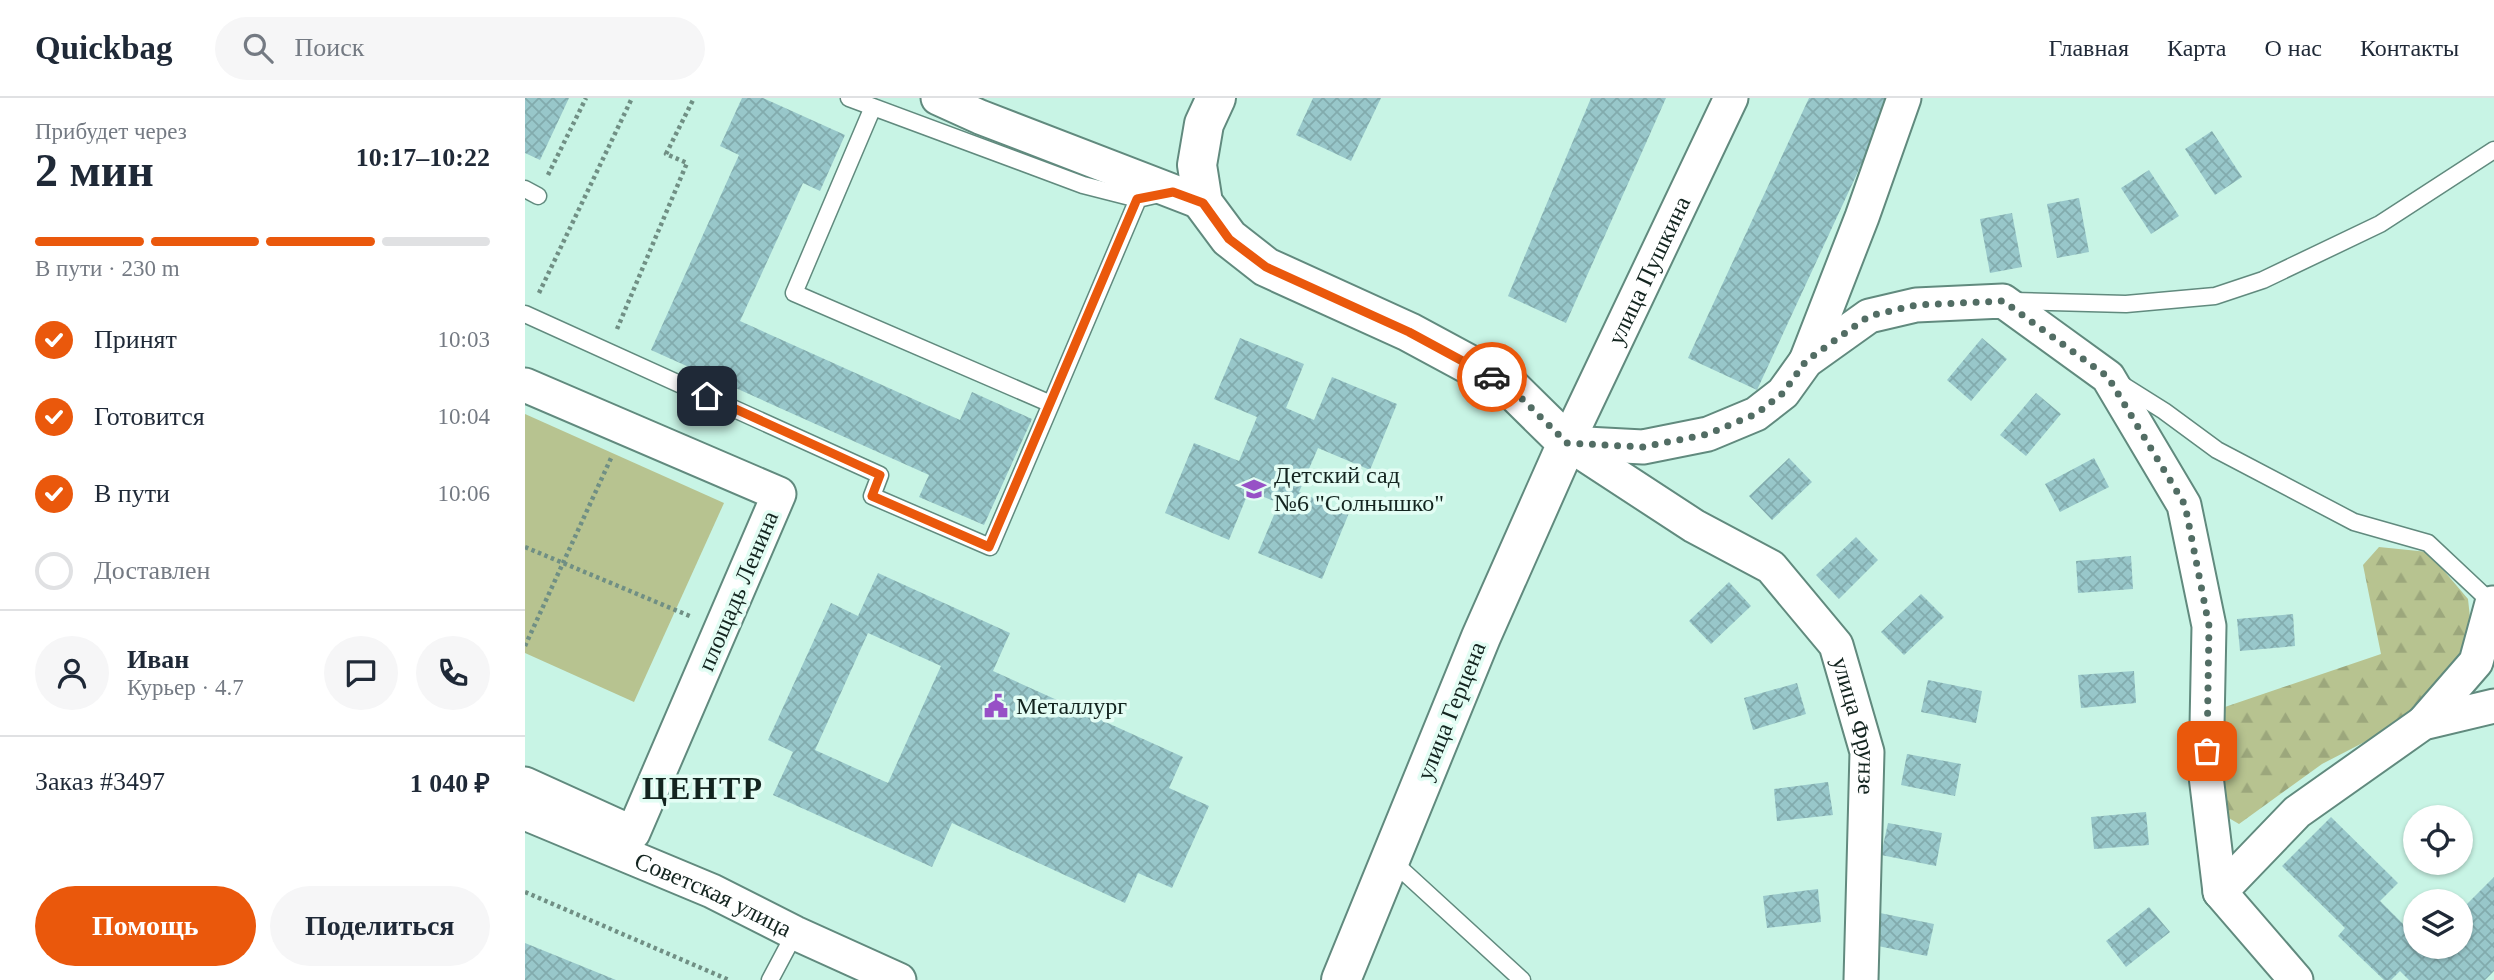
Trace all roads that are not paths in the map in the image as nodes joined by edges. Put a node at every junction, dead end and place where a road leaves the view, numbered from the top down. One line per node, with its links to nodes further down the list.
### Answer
1 (849, 98): 5 (lane)
2 (938, 98): 8 (street)
3 (1731, 98): 16 (street, улица Пушкина)
4 (1904, 98): 12 (street)
5 (873, 107): 9 (lane); 15 (lane)
6 (1210, 111): 8 (street)
7 (2494, 150): 10 (lane)
8 (1188, 197): 9 (lane); 16 (street)
9 (1137, 199): 15 (lane)
10 (2003, 301): 12 (street); 13 (street)
11 (527, 315): 15 (lane)
12 (1806, 361): 16 (street)
13 (2108, 377): 17 (lane); 23 (street)
14 (525, 385): 20 (street, площадь Ленина)
15 (1051, 404)
16 (1567, 443): 22 (street, улица Герцена); 29 (street, улица Фрунзе)
17 (2493, 604): 19 (street)
18 (2494, 706): 19 (street)
19 (2423, 723): 23 (street)
20 (525, 784)
21 (525, 813): 24 (street, Советская улица)
22 (1391, 860): 27 (street, улица Герцена); 28 (lane)
23 (2220, 892): 30 (street)
24 (795, 933): 25 (lane); 26 (street, Советская улица)
25 (770, 980)
26 (898, 980)
27 (1341, 980)
28 (1522, 980)
29 (1861, 980)
30 (2296, 980)

